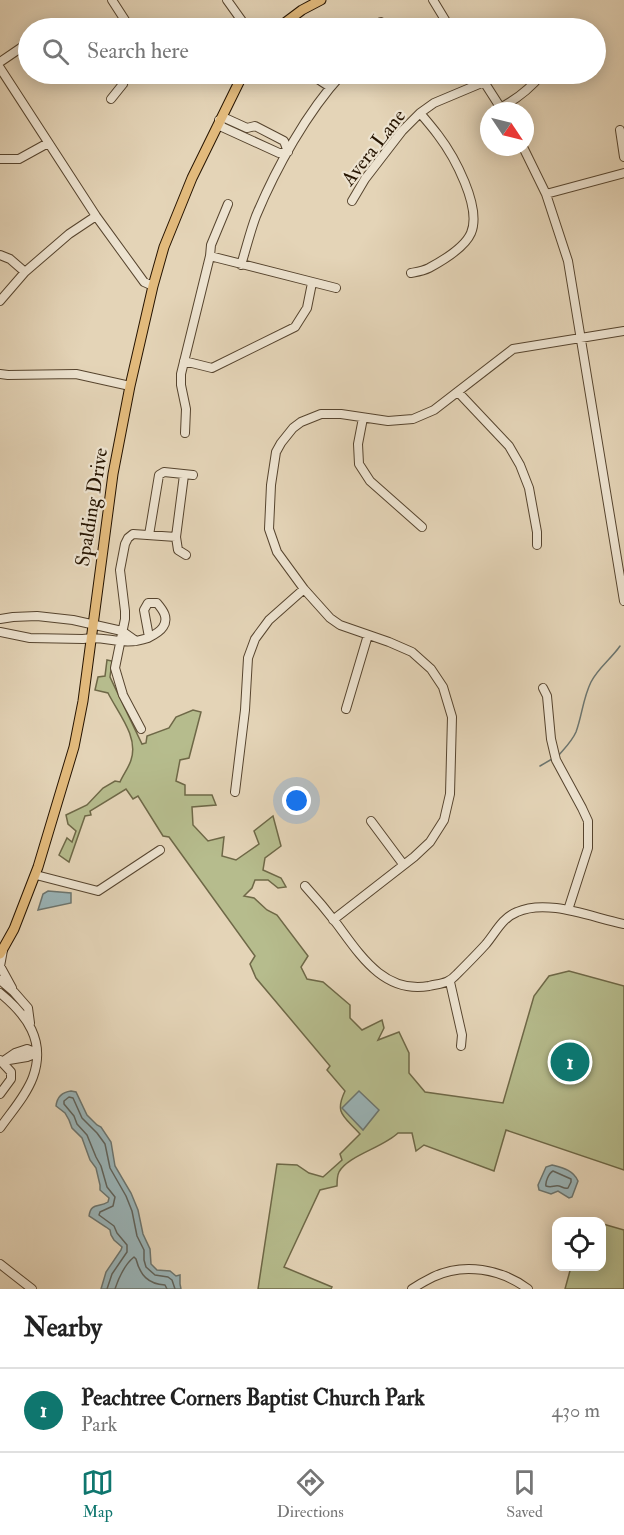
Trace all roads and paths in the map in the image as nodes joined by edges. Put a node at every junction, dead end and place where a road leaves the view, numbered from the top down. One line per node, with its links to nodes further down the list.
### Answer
1 (112, 0): 5 (street)
2 (227, 0): 6 (street)
3 (321, 0): 7 (main road)
4 (433, 0): 8 (street)
5 (124, 18)
6 (240, 18)
7 (291, 18)
8 (444, 18)
9 (18, 50): 10 (street)
10 (0, 62)
11 (0, 68): 27 (street)
12 (123, 84): 20 (street)
13 (238, 84): 24 (main road, Spalding Drive)
14 (325, 84): 19 (street)
15 (333, 84): 19 (street)
16 (480, 84): 23 (street, Avera Lane)
17 (485, 84): 21 (street)
18 (534, 84): 22 (street)
19 (330, 87): 28 (street)
20 (111, 99)
21 (497, 102)
22 (512, 102)
23 (420, 113): 34 (street, Avera Lane); 41 (street)
24 (219, 120): 26 (street); 43 (main road, Spalding Drive)
25 (620, 130): 30 (street)
26 (245, 132): 28 (street); 28 (street)
27 (48, 142): 31 (street); 36 (street)
28 (288, 152): 39 (street)
29 (527, 156): 33 (street)
30 (624, 157)
31 (0, 159)
32 (624, 173): 33 (street)
33 (546, 194): 47 (street)
34 (352, 201)
35 (228, 204): 38 (street)
36 (96, 216): 40 (street); 43 (street)
37 (0, 255): 40 (street)
38 (210, 256): 39 (street); 48 (street)
39 (241, 265): 42 (street)
40 (26, 272): 45 (street)
41 (411, 273)
42 (312, 283): 44 (street); 48 (street)
43 (153, 286): 50 (main road, Spalding Drive)
44 (336, 288)
45 (0, 301)
46 (624, 331): 47 (street)
47 (581, 337): 51 (street); 60 (street)
48 (184, 361): 53 (street)
49 (0, 374): 50 (street)
50 (130, 386): 62 (main road, Spalding Drive)
51 (458, 392): 52 (street); 57 (street)
52 (363, 418): 54 (street); 59 (street)
53 (185, 433)
54 (422, 527)
55 (149, 535): 56 (street); 56 (street); 63 (street)
56 (176, 537): 58 (street)
57 (537, 545)
58 (186, 555)
59 (304, 589): 65 (street); 73 (street)
60 (624, 602)
61 (0, 619): 62 (street)
62 (92, 624): 63 (street); 67 (main road, Spalding Drive)
63 (122, 631): 68 (street); 69 (street)
64 (0, 632): 67 (street)
65 (368, 635): 71 (street); 76 (street)
66 (148, 637): 68 (street)
67 (90, 638): 69 (street); 77 (main road, Spalding Drive)
68 (136, 641): 69 (street)
69 (120, 642): 72 (street)
70 (543, 688): 79 (street)
71 (346, 709)
72 (141, 729)
73 (235, 792)
74 (371, 821): 76 (street)
75 (160, 850): 77 (street)
76 (403, 864): 80 (street)
77 (36, 875): 82 (main road, Spalding Drive)
78 (305, 886): 80 (street)
79 (568, 910): 81 (street); 84 (street)
80 (333, 920): 84 (street)
81 (624, 924)
82 (1, 952): 85 (street)
83 (0, 980): 85 (street)
84 (450, 982): 88 (street)
85 (14, 992): 87 (street)
86 (0, 993): 87 (street)
87 (30, 1024): 89 (street)
88 (461, 1046)
89 (37, 1053): 90 (street); 92 (street)
90 (1, 1061): 91 (street)
91 (0, 1094)
92 (0, 1128)
93 (0, 1264): 94 (street)
94 (33, 1289)
95 (412, 1289): 96 (street)
96 (528, 1289)

